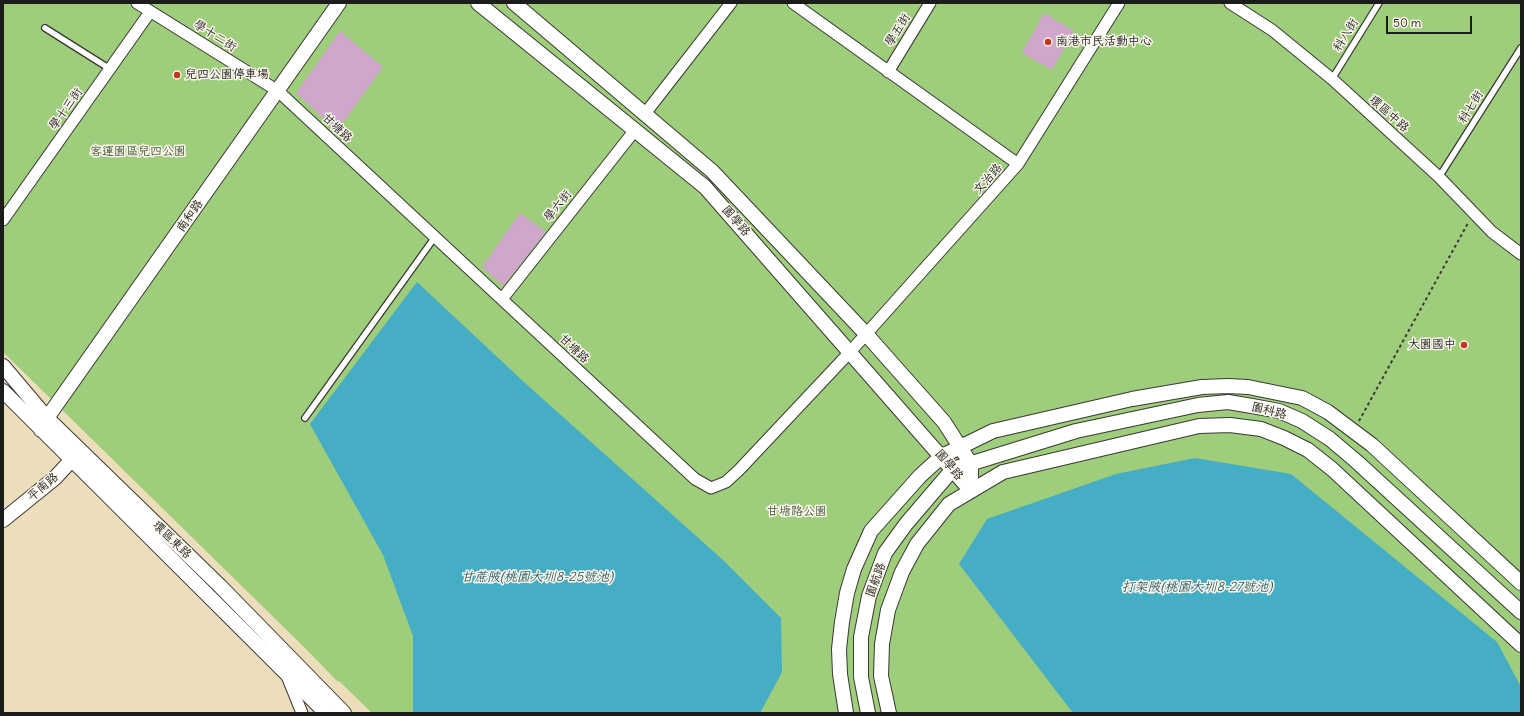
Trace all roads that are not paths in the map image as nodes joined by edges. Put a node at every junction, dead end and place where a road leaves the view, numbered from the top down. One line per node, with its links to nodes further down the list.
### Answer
1 (137, 3): 11 (street, 學十二街)
2 (339, 3): 17 (street, 南和路)
3 (478, 3): 19 (street, 園學路)
4 (514, 3): 18 (street, 園學路)
5 (731, 3): 18 (street)
6 (792, 3): 15 (street)
7 (930, 3): 15 (street, 學五街)
8 (1119, 3): 20 (street, 文治路)
9 (1230, 3): 16 (street, 環區中路)
10 (1379, 3): 16 (lane, 科八街)
11 (150, 12): 14 (street, 學十三街); 17 (street, 學十二街)
12 (45, 28): 14 (lane)
13 (1521, 48): 21 (lane, 科七街)
14 (110, 69): 22 (street, 學十三街)
15 (888, 72): 20 (street)
16 (1332, 79): 21 (street, 環區中路)
17 (278, 91): 23 (street, 甘塘路); 31 (street, 南和路)
18 (644, 115): 26 (street, 園學路)
19 (635, 130): 25 (street, 學六街); 27 (street, 園學路)
20 (1018, 164): 26 (street, 文治路)
21 (1439, 177): 24 (street, 環區中路)
22 (3, 220)
23 (435, 237): 25 (street, 甘塘路); 30 (lane)
24 (1521, 254)
25 (502, 299): 27 (street, 甘塘路)
26 (866, 334): 27 (street, 文治路); 32 (street, 園學路)
27 (850, 352): 34 (street, 園學路)
28 (3, 366): 31 (street, 環區東路)
29 (3, 391): 31 (street, 環區東路)
30 (305, 418)
31 (44, 424): 33 (street, 環區東路)
32 (960, 447): 34 (street); 35 (street, 園學路); 39 (street)
33 (76, 456): 38 (street, 平南路); 42 (street, 環區東路); 45 (street, 環區東路)
34 (942, 456): 36 (street, 園學路); 46 (street)
35 (971, 464): 36 (street, 園科路); 37 (street, 園學路); 40 (street, 園科路)
36 (953, 469): 37 (street, 園學路); 47 (street, 園航路)
37 (971, 490): 41 (street); 48 (street)
38 (3, 520)
39 (1521, 583)
40 (1521, 612)
41 (1521, 645)
42 (286, 673): 43 (street); 44 (street, 環區東路)
43 (302, 713)
44 (326, 713)
45 (344, 713)
46 (846, 713)
47 (868, 713)
48 (889, 713)

